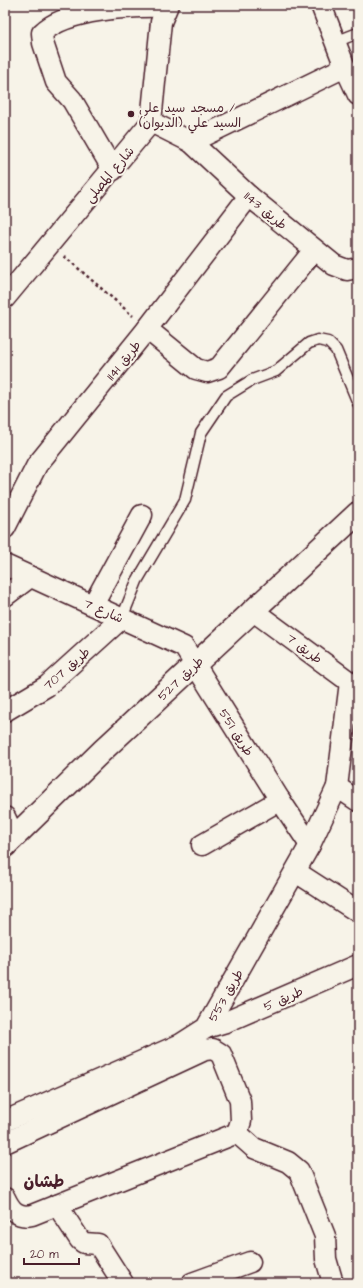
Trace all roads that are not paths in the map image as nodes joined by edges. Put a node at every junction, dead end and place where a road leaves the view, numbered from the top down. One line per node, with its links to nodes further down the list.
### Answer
1 (321, 5): 4 (street)
2 (167, 6): 7 (street); 9 (street)
3 (358, 33): 4 (lane)
4 (336, 42): 5 (street)
5 (345, 67): 6 (street); 8 (street)
6 (358, 95)
7 (152, 122): 8 (street, طريق 1143); 9 (street, شارع المصلى)
8 (191, 142): 10 (street, طريق 1143)
9 (113, 170): 13 (street, شارع المصلى)
10 (249, 196): 11 (street, طريق 1143); 14 (street, طريق 1141)
11 (314, 250): 12 (street, طريق 1143); 14 (street)
12 (352, 269)
13 (5, 298)
14 (148, 329): 18 (street, طريق 1141)
15 (358, 403): 24 (lane)
16 (358, 513): 23 (street, طريق 527)
17 (142, 515): 22 (street)
18 (5, 528)
19 (5, 565): 20 (street, شارع 7)
20 (30, 577): 21 (street); 22 (street, شارع 7)
21 (5, 596)
22 (93, 605): 24 (street, شارع 7)
23 (252, 610): 25 (street, طريق 527); 26 (street, طريق 7)
24 (122, 618): 25 (street, شارع 7); 27 (street, طريق 707)
25 (196, 662): 29 (street, طريق 551); 31 (street, طريق 527)
26 (354, 685): 28 (street, طريق 553)
27 (5, 711)
28 (337, 787): 30 (street); 33 (street, طريق 553)
29 (280, 800): 32 (street); 33 (street, طريق 551)
30 (358, 801)
31 (8, 833)
32 (202, 845)
33 (310, 845): 34 (street, طريق 553)
34 (296, 872): 35 (street); 37 (street, طريق 553)
35 (358, 912)
36 (358, 965): 37 (street, طريق 5)
37 (206, 1028): 38 (street, طريق 553)
38 (5, 1120)
39 (237, 1133): 40 (street); 42 (street); 46 (street)
40 (5, 1143)
41 (5, 1198): 42 (street)
42 (57, 1205): 44 (street)
43 (250, 1262): 45 (street)
44 (123, 1283)
45 (192, 1283)
46 (333, 1283)

